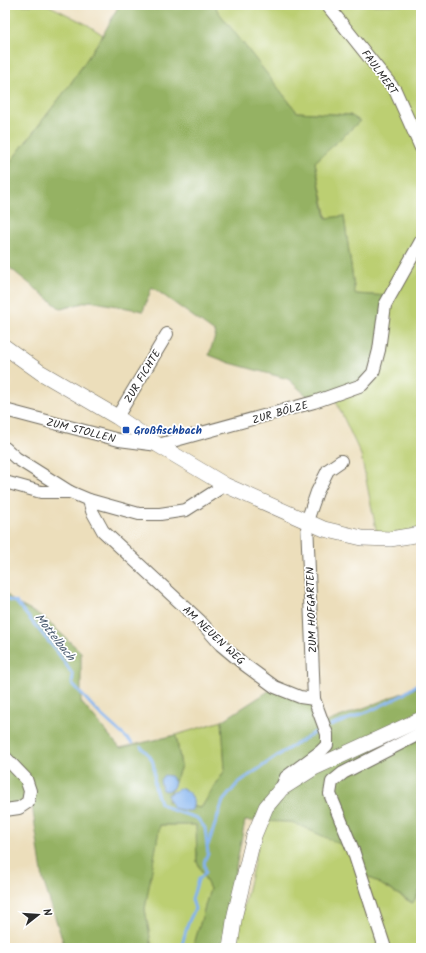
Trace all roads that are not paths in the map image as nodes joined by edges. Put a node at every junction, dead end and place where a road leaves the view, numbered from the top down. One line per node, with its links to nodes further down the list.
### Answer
1 (327, 5): 2 (street, FAULMERT)
2 (421, 148)
3 (421, 241): 8 (street, ZUR BÖLZE)
4 (167, 334): 7 (street, ZUR FICHTE)
5 (5, 347): 7 (main road)
6 (5, 410): 8 (street, ZUM STOLLEN)
7 (117, 417): 8 (main road)
8 (158, 445): 12 (main road)
9 (5, 448): 13 (street)
10 (340, 461): 15 (street)
11 (5, 482): 13 (street)
12 (225, 485): 14 (street); 15 (main road)
13 (70, 492): 14 (street)
14 (89, 500): 17 (street, AM NEUEN WEG)
15 (307, 521): 16 (main road); 17 (street, ZUM HOFGARTEN)
16 (421, 534)
17 (314, 699): 21 (street)
18 (421, 719): 21 (main road)
19 (421, 733): 24 (street)
20 (5, 757): 22 (street)
21 (281, 789): 23 (main road)
22 (5, 810)
23 (230, 948)
24 (385, 948)

